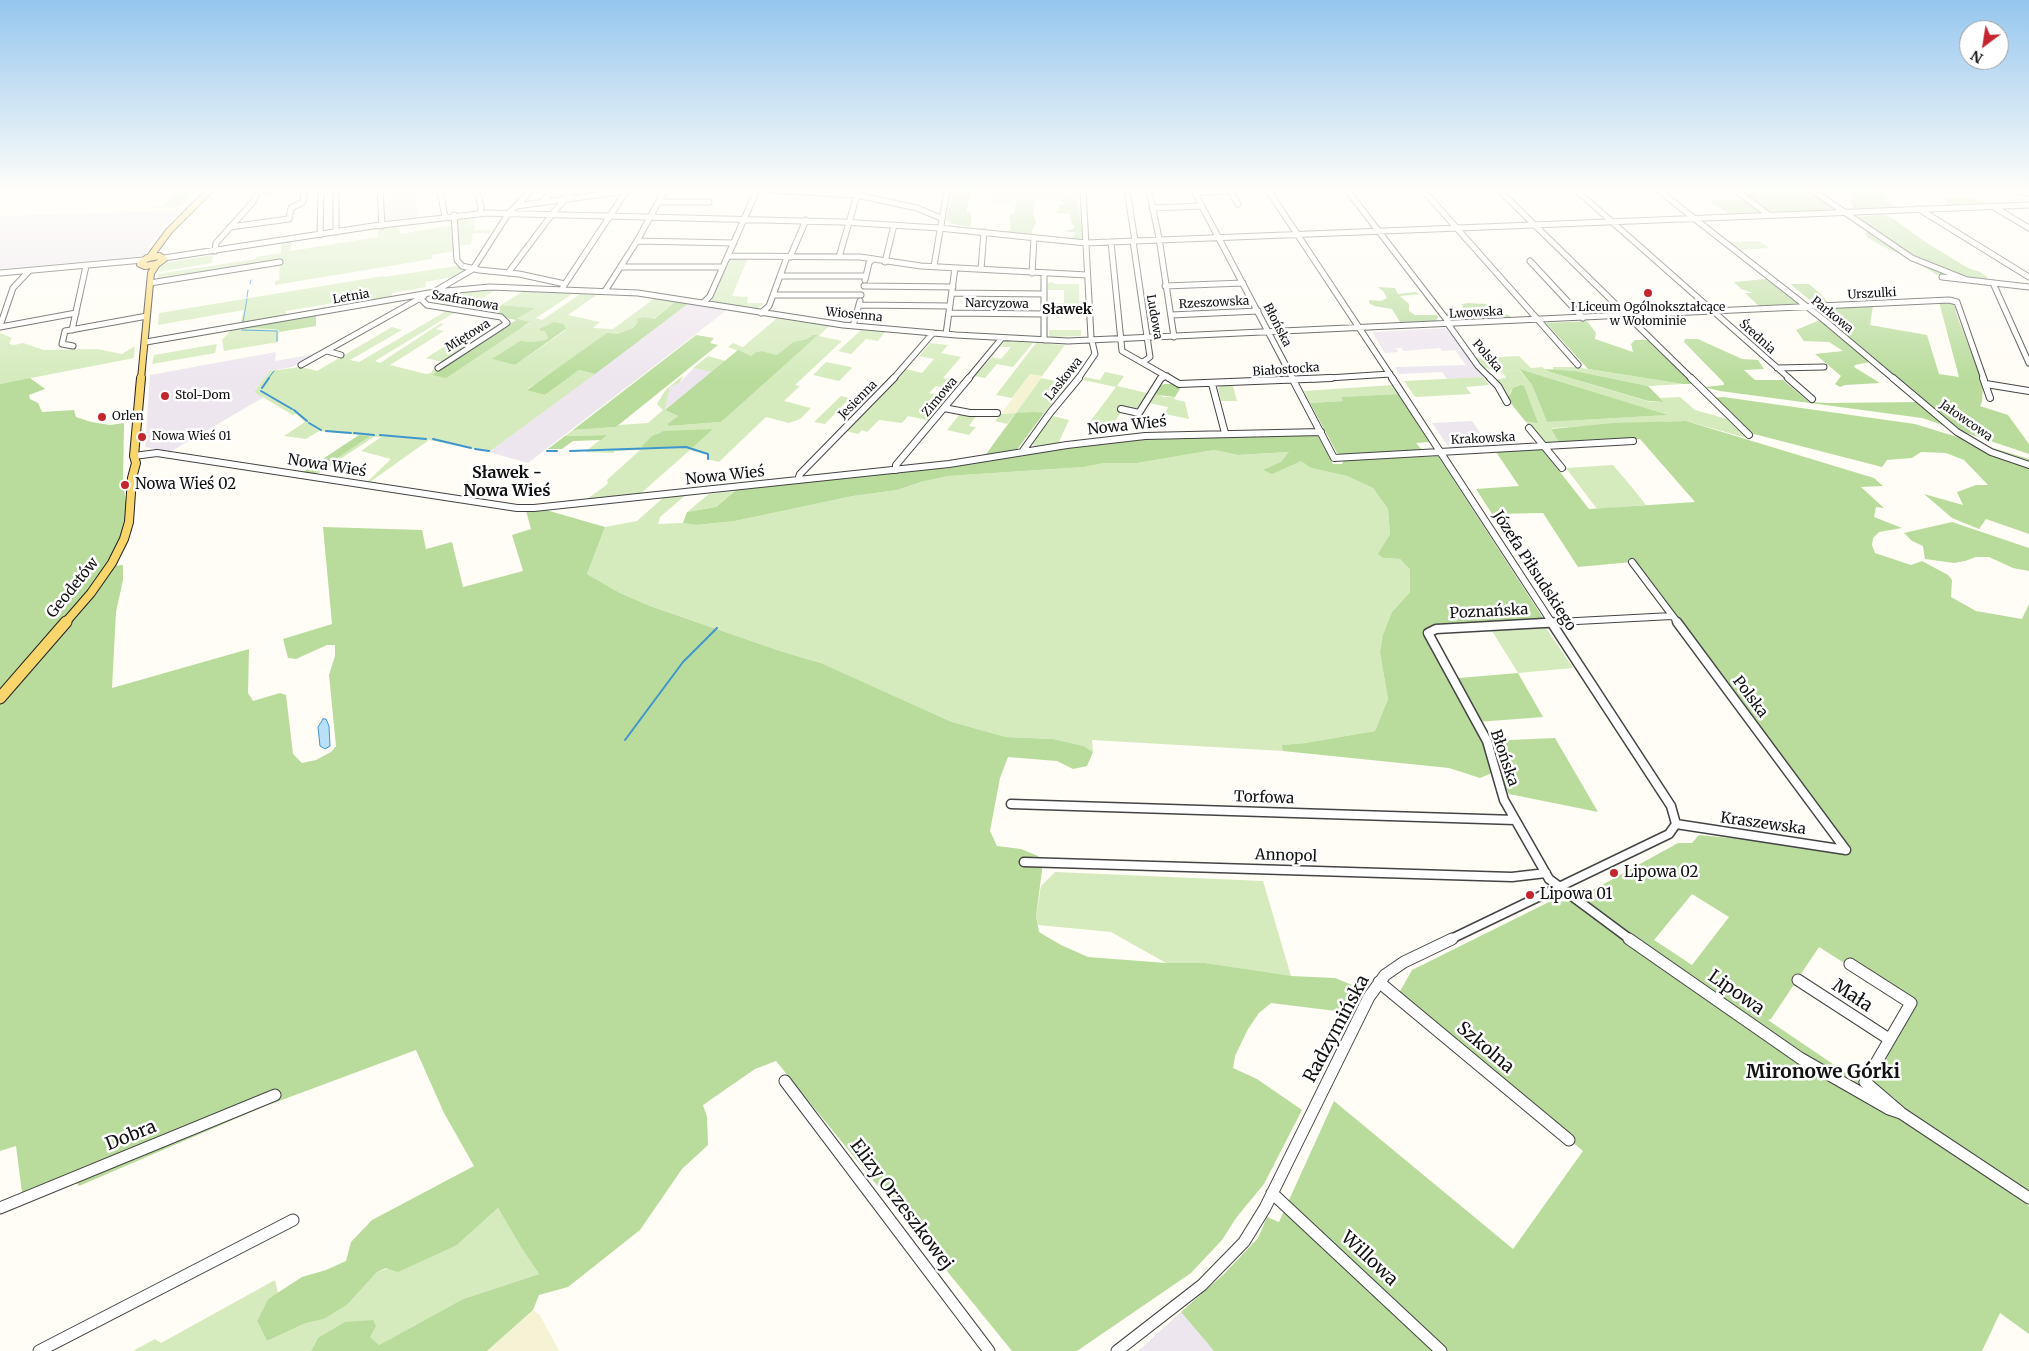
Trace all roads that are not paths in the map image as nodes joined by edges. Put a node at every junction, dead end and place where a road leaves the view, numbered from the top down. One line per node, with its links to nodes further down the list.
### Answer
1 (155, 253): 32 (main road)
2 (202, 253): 32 (street)
3 (457, 253): 41 (street)
4 (484, 253): 41 (street)
5 (523, 253): 45 (street)
6 (586, 253): 59 (street)
7 (629, 253): 37 (street)
8 (729, 253): 28 (street)
9 (791, 253): 29 (street)
10 (840, 253): 30 (street)
11 (887, 253): 34 (street)
12 (936, 253): 38 (street)
13 (982, 253): 42 (street)
14 (1033, 253): 46 (street)
15 (1087, 253): 48 (street, Laskowa)
16 (1112, 253): 98 (street)
17 (1135, 253): 95 (street, Ludowa)
18 (1161, 253): 58 (street)
19 (1226, 253): 55 (street, Błońska)
20 (1310, 253): 88 (street, Józefa Piłsudskiego)
21 (1395, 253): 85 (street, Polska)
22 (1479, 253): 83 (street)
23 (1563, 253): 81 (street)
24 (1648, 253): 75 (street, Średnia)
25 (1737, 253): 72 (street, Parkowa)
26 (1905, 253): 53 (street)
27 (1989, 253): 52 (street)
28 (728, 256): 29 (street); 39 (street)
29 (789, 257): 30 (street); 49 (street)
30 (839, 257): 31 (street)
31 (873, 260): 34 (street); 50 (street)
32 (152, 261): 36 (street); 54 (main road, Geodetów)
33 (280, 262): 54 (street)
34 (885, 262): 38 (street)
35 (1530, 262): 82 (street)
36 (86, 266): 43 (street); 76 (street)
37 (621, 266): 39 (street); 62 (street)
38 (934, 266): 40 (street)
39 (723, 267): 69 (street)
40 (956, 268): 42 (street); 60 (street)
41 (473, 269): 45 (street, Wiosenna); 63 (street)
42 (981, 270): 46 (street)
43 (30, 271): 44 (street); 86 (street)
44 (0, 273)
45 (508, 273): 59 (street, Wiosenna)
46 (1032, 273): 47 (street)
47 (1044, 274): 48 (street); 65 (street)
48 (1088, 275): 97 (street, Laskowa)
49 (780, 276): 50 (street); 66 (street)
50 (866, 276): 57 (street)
51 (1942, 277): 53 (street)
52 (2029, 278)
53 (1967, 280): 56 (street)
54 (150, 283): 79 (main road, Geodetów)
55 (1243, 283): 58 (street); 73 (street, Błońska)
56 (1993, 283): 61 (street); 104 (street)
57 (864, 286): 60 (street); 67 (street)
58 (1165, 286): 80 (street)
59 (563, 287): 62 (street, Wiosenna); 63 (street, Letnia)
60 (953, 287): 64 (street)
61 (2029, 287)
62 (605, 291): 69 (street, Wiosenna)
63 (435, 292): 68 (street, Letnia)
64 (952, 293): 65 (street); 71 (street)
65 (1043, 294): 78 (street)
66 (774, 295): 67 (street); 74 (street)
67 (861, 295): 70 (street)
68 (422, 296): 84 (street, Szafranowa); 99 (street, Letnia); 101 (street)
69 (703, 303): 74 (street, Wiosenna)
70 (859, 305): 71 (street); 87 (street)
71 (950, 306): 77 (street)
72 (1807, 308): 75 (street, Lwowska); 114 (street, Urszulki); 119 (street, Parkowa)
73 (1258, 311): 80 (street, Rzeszowska); 90 (street, Błońska)
74 (760, 312): 87 (street, Wiosenna)
75 (1714, 312): 81 (street, Lwowska); 109 (street, Średnia)
76 (76, 313): 86 (street); 89 (street)
77 (950, 313): 78 (street, Narcyzowa); 92 (street)
78 (1044, 314): 96 (street)
79 (147, 316): 89 (street); 99 (main road, Geodetów)
80 (1171, 316): 93 (street)
81 (1629, 316): 82 (street, Lwowska); 126 (street)
82 (1583, 318): 83 (street, Lwowska)
83 (1539, 320): 85 (street, Lwowska); 106 (street)
84 (507, 321): 108 (street, Miętowa)
85 (1449, 324): 88 (street, Lwowska); 118 (street, Polska)
86 (0, 326)
87 (853, 326): 91 (street, Wiosenna)
88 (1360, 328): 90 (street, Lwowska); 110 (street, Józefa Piłsudskiego)
89 (72, 330): 100 (street)
90 (1269, 332): 93 (street, Lwowska); 112 (street, Błońska)
91 (933, 333): 92 (street, Wiosenna); 136 (street, Jesienna)
92 (946, 334): 94 (street, Wiosenna)
93 (1174, 337): 95 (street, Lwowska)
94 (1002, 338): 96 (street, Wiosenna); 120 (street, Zimowa)
95 (1146, 338): 98 (street, Wiosenna); 103 (street, Ludowa)
96 (1044, 340): 97 (street, Wiosenna)
97 (1092, 340): 98 (street, Wiosenna); 129 (street, Laskowa)
98 (1120, 340): 103 (street)
99 (146, 342): 131 (main road, Geodetów)
100 (73, 346)
101 (327, 351): 102 (street); 105 (street)
102 (341, 355)
103 (1143, 362): 111 (street)
104 (2029, 362)
105 (301, 365)
106 (1578, 365)
107 (1824, 367): 109 (street)
108 (438, 368)
109 (1777, 368): 117 (street, Średnia)
110 (1390, 374): 112 (street, Białostocka); 130 (street, Józefa Piłsudskiego)
111 (1167, 376): 113 (street, Białostocka); 121 (street)
112 (1294, 380): 113 (street, Białostocka); 124 (street, Błońska)
113 (1212, 384): 125 (street)
114 (1986, 384): 115 (street); 116 (street, Urszulki)
115 (2029, 391)
116 (1990, 398)
117 (1812, 399)
118 (1507, 402)
119 (1920, 402): 133 (street, Jałowcowa)
120 (944, 408): 122 (street); 135 (street, Zimowa)
121 (1121, 409)
122 (997, 413)
123 (1528, 428): 128 (street)
124 (1321, 432): 125 (street, Nowa Wieś); 132 (street, Błońska)
125 (1225, 433): 129 (street, Nowa Wieś)
126 (1749, 435)
127 (1633, 441): 128 (street, Krakowska)
128 (1544, 446): 130 (street, Krakowska); 134 (street)
129 (1022, 452): 135 (street, Nowa Wieś)
130 (1441, 452): 132 (street, Krakowska); 139 (street, Józefa Piłsudskiego)
131 (134, 456): 136 (street, Nowa Wieś); 141 (main road, Geodetów)
132 (1334, 458)
133 (2029, 465)
134 (1562, 468)
135 (896, 470): 136 (street, Nowa Wieś)
136 (798, 480)
137 (1632, 562): 138 (street, Polska)
138 (1672, 616): 139 (street, Poznańska); 145 (street, Polska)
139 (1552, 623): 140 (street, Poznańska); 144 (street, Józefa Piłsudskiego)
140 (1428, 633): 143 (street, Błońska)
141 (0, 698)
142 (1012, 804): 143 (street, Torfowa)
143 (1515, 820): 147 (street, Błońska)
144 (1676, 824): 145 (street, Kraszewska); 148 (street, Radzymińska)
145 (1846, 850)
146 (1024, 862): 147 (street, Annopol)
147 (1546, 873): 148 (street, Błońska)
148 (1559, 888): 151 (street, Radzymińska); 155 (street, Lipowa)
149 (1850, 964): 152 (street, Mała)
150 (1798, 980): 152 (street, Mała)
151 (1379, 982): 156 (street, Szkolna); 157 (street, Radzymińska)
152 (1889, 1039): 155 (street, Lipowa)
153 (785, 1081): 162 (street, Elizy Orzeszkowej)
154 (275, 1096): 159 (street, Dobra)
155 (1902, 1114): 158 (street, Lipowa)
156 (1569, 1140)
157 (1272, 1193): 163 (street, Radzymińska); 164 (street, Willowa)
158 (2029, 1198)
159 (0, 1208)
160 (293, 1220): 161 (street)
161 (39, 1351)
162 (989, 1351)
163 (1117, 1351)
164 (1441, 1351)

